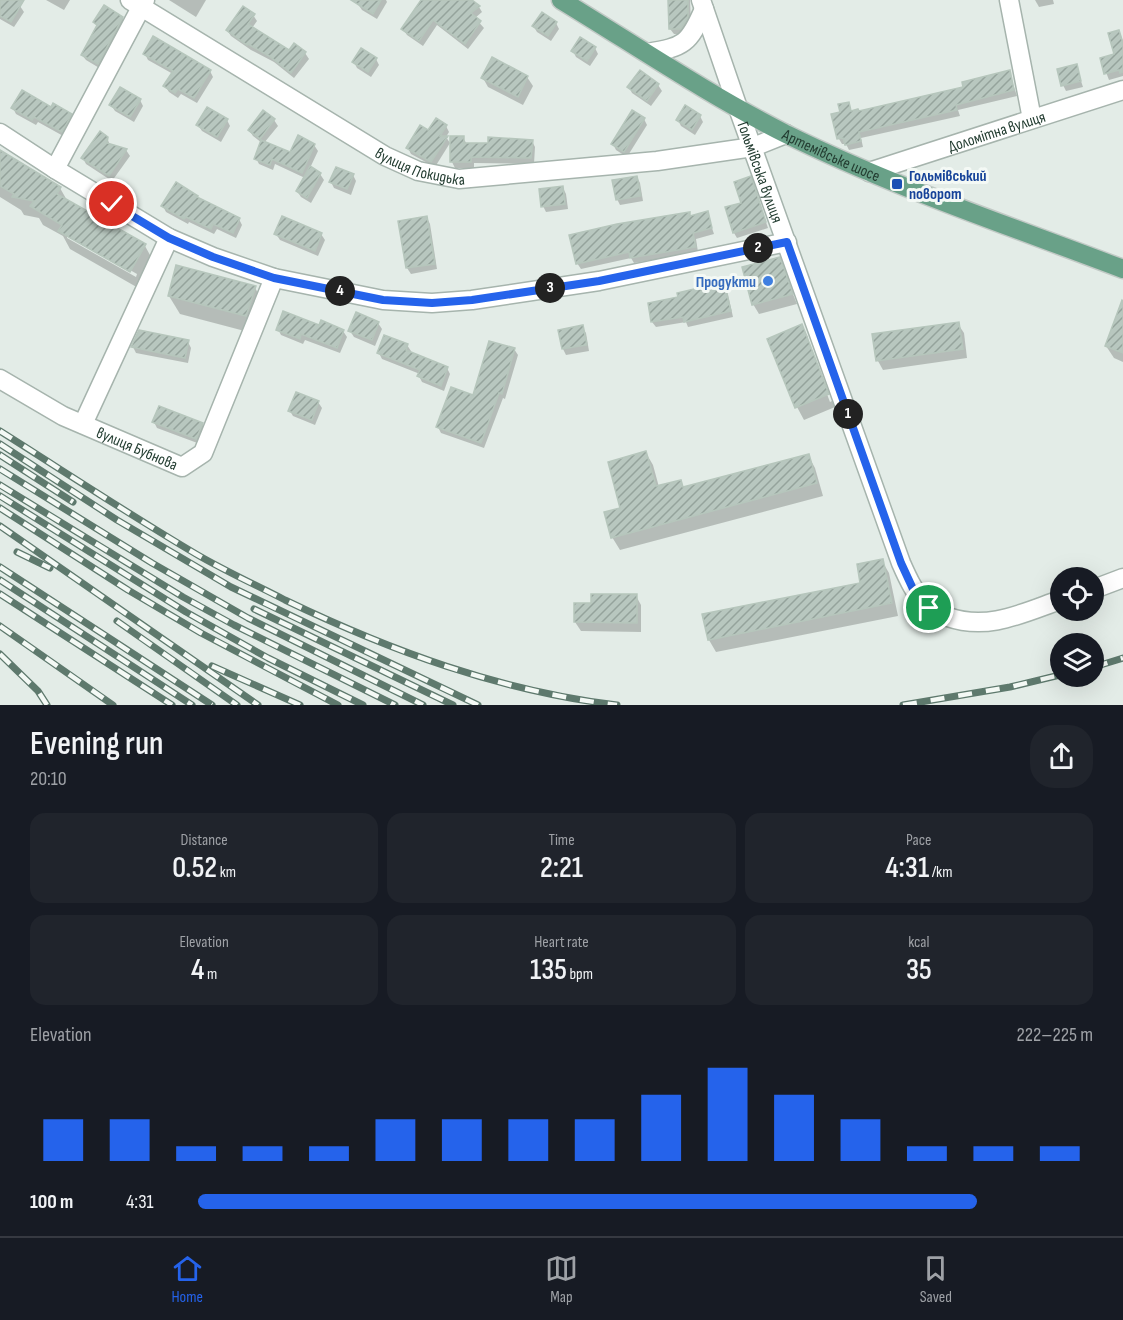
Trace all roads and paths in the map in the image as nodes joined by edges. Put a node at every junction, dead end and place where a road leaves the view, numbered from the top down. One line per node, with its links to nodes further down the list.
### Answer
1 (561, 0): 5 (main road, Артемівське шосе)
2 (1009, 0): 8 (street)
3 (139, 2): 11 (street, вулиця Покидька); 12 (street)
4 (703, 5): 5 (street); 7 (street, Гольмівська вулиця)
5 (647, 53): 7 (main road, Артемівське шосе)
6 (1123, 90): 8 (street, Доломітна вулиця)
7 (738, 108): 10 (main road, Артемівське шосе); 11 (street, Гольмівська вулиця)
8 (1032, 119): 13 (street, Доломітна вулиця)
9 (0, 133): 12 (street)
10 (786, 134): 11 (street, вулиця Покидька); 13 (main road, Артемівське шосе)
11 (753, 147): 15 (street, Гольмівська вулиця)
12 (55, 170): 14 (street)
13 (869, 172): 16 (main road, Артемівське шосе)
14 (169, 238): 17 (street); 19 (street)
15 (787, 242): 17 (street); 22 (street, Гольмівська вулиця)
16 (1123, 269)
17 (274, 278): 19 (street, вулиця Бубнова)
18 (0, 379): 19 (street, вулиця Бубнова)
19 (83, 424)
20 (1123, 578): 21 (street)
21 (1104, 585)
22 (1050, 604)

